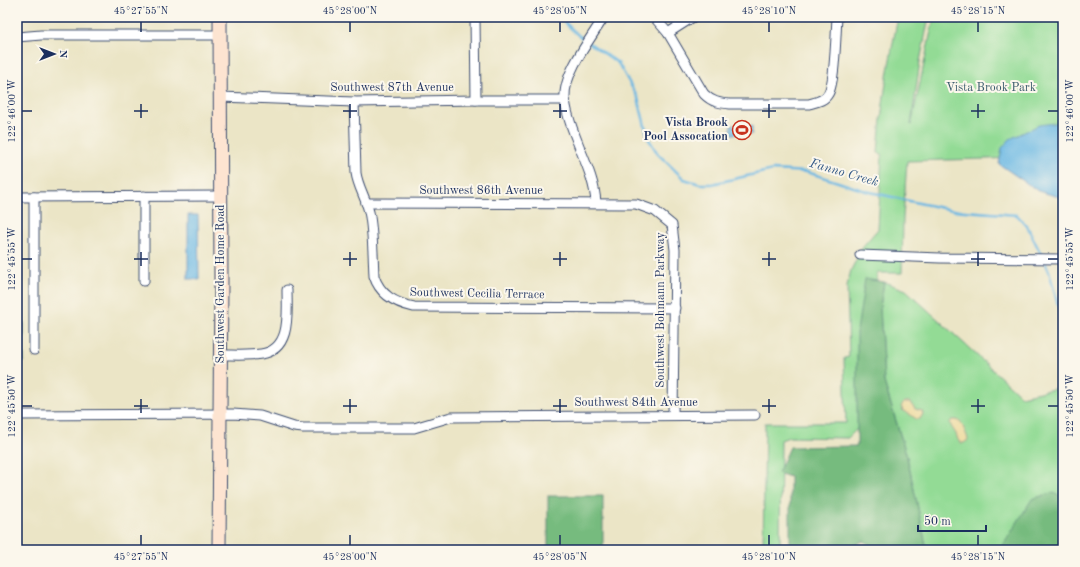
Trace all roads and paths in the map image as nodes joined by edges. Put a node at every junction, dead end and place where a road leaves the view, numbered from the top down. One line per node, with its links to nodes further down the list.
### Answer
1 (220, 17): 8 (main road, Southwest Garden Home Road)
2 (475, 17): 11 (street)
3 (604, 17): 12 (street)
4 (654, 17): 7 (street)
5 (693, 17): 7 (street)
6 (837, 17): 7 (street)
7 (668, 33)
8 (220, 35): 9 (street); 10 (main road, Southwest Garden Home Road)
9 (17, 37)
10 (220, 97): 13 (street, Southwest 87th Avenue); 15 (main road, Southwest Garden Home Road)
11 (476, 100): 12 (street, Southwest 87th Avenue); 13 (street, Southwest 87th Avenue)
12 (564, 100): 19 (street)
13 (354, 102): 18 (street, Southwest Cecilia Terrace)
14 (144, 196): 15 (street); 17 (street); 22 (street)
15 (220, 196): 26 (main road, Southwest Garden Home Road)
16 (17, 197): 17 (street)
17 (34, 197): 25 (street)
18 (366, 203): 19 (street, Southwest 86th Avenue); 24 (street, Southwest Cecilia Terrace)
19 (596, 204): 24 (street, Southwest Bohmann Parkway)
20 (860, 255): 21 (street)
21 (1063, 259)
22 (144, 280)
23 (287, 290): 26 (street)
24 (675, 308): 29 (street, Southwest Bohmann Parkway)
25 (34, 350)
26 (221, 355): 27 (main road, Southwest Garden Home Road)
27 (220, 413): 28 (street, Southwest 84th Avenue); 29 (street, Southwest 84th Avenue); 31 (main road, Southwest Garden Home Road)
28 (17, 415)
29 (673, 415): 30 (street, Southwest 84th Avenue)
30 (755, 415)
31 (219, 550)

